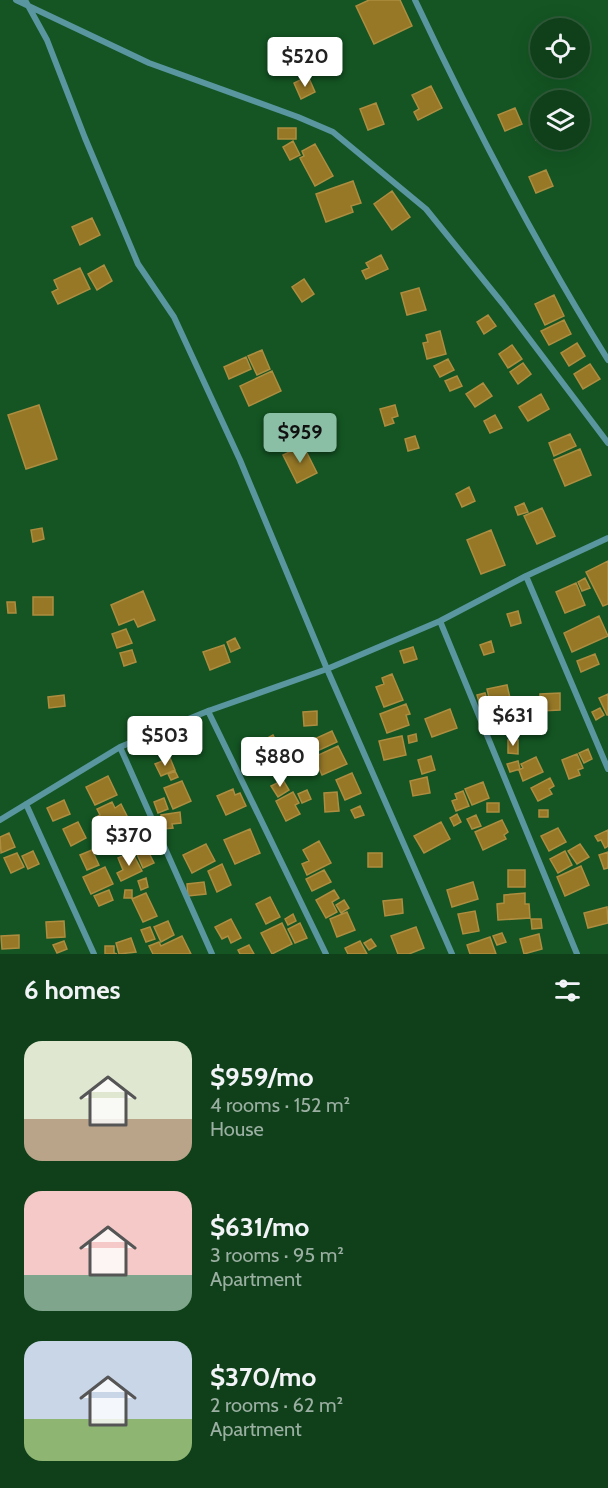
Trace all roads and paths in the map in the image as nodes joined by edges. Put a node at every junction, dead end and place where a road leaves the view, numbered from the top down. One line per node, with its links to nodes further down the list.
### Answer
1 (16, 0): 3 (street)
2 (415, 0): 4 (street)
3 (25, 3): 5 (street); 9 (street)
4 (608, 360)
5 (608, 443)
6 (608, 538): 7 (street)
7 (526, 576): 8 (street); 12 (street)
8 (440, 621): 9 (street); 19 (street)
9 (327, 669): 10 (street); 18 (street)
10 (208, 711): 11 (street); 17 (street)
11 (120, 747): 13 (street); 16 (street)
12 (608, 769)
13 (26, 804): 14 (street); 15 (street)
14 (0, 820)
15 (94, 954)
16 (212, 954)
17 (326, 954)
18 (452, 954)
19 (577, 954)

